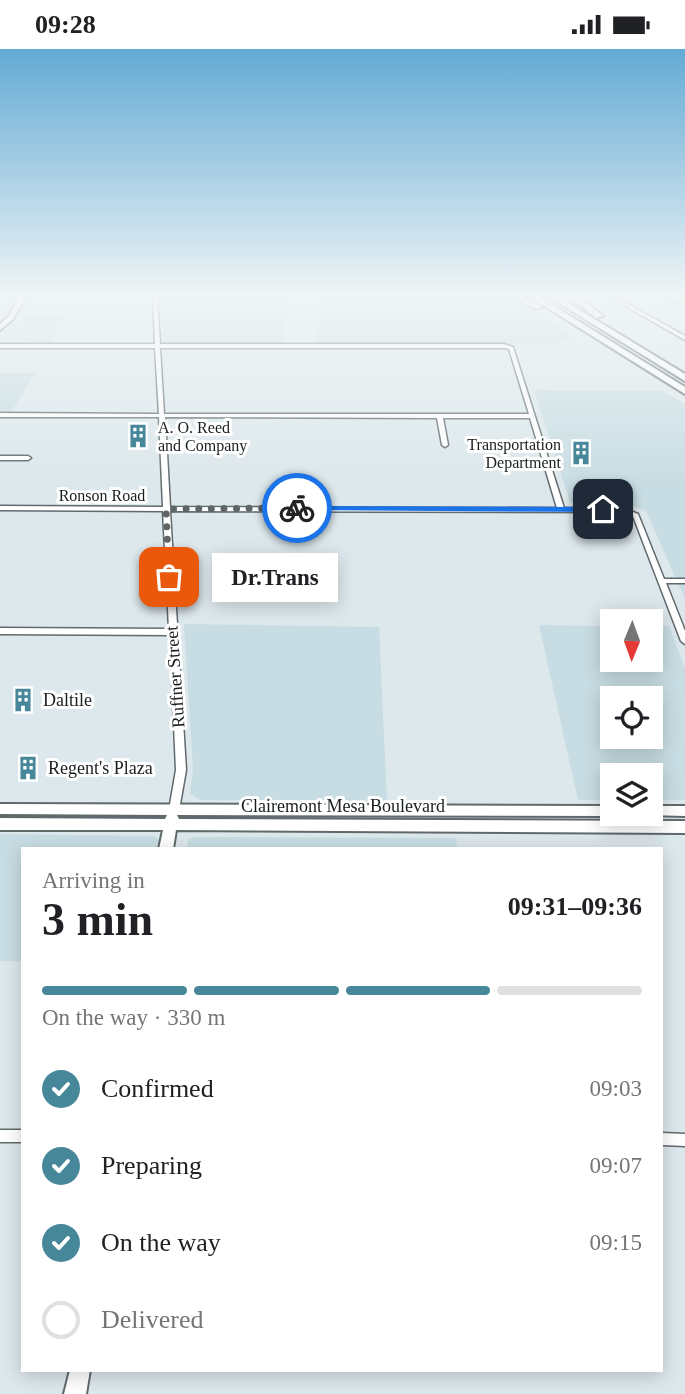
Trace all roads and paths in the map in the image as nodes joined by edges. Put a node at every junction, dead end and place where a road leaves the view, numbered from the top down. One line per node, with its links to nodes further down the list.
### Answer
1 (159, 358): 9 (street, Ruffner Street)
2 (515, 358): 11 (street)
3 (632, 358): 7 (highway)
4 (653, 358): 6 (highway)
5 (660, 358): 6 (highway)
6 (685, 377)
7 (685, 391)
8 (0, 415): 9 (street)
9 (162, 416): 10 (street); 16 (street, Ruffner Street)
10 (440, 416): 11 (street); 12 (street)
11 (533, 416): 17 (street)
12 (445, 445)
13 (0, 458): 14 (street)
14 (28, 458)
15 (0, 508): 16 (street, Ronson Road)
16 (166, 509): 17 (street, Ronson Road); 21 (street, Ruffner Street)
17 (561, 509): 18 (street, Ronson Road)
18 (662, 581): 19 (street); 22 (street)
19 (685, 581)
20 (0, 631): 21 (street)
21 (172, 632): 24 (street, Ruffner Street)
22 (685, 641)
23 (0, 809): 24 (main road, Clairemont Mesa Boulevard)
24 (174, 810): 25 (main road, Clairemont Mesa Boulevard); 29 (main road, Ruffner Street)
25 (600, 811)
26 (663, 811): 27 (main road)
27 (685, 811)
28 (0, 824): 29 (main road, Clairemont Mesa Boulevard)
29 (171, 825): 30 (main road, Clairemont Mesa Boulevard); 31 (main road, Ruffner Street)
30 (685, 827)
31 (166, 847)
32 (0, 1136): 33 (street)
33 (21, 1136)
34 (663, 1139): 35 (street)
35 (685, 1140)
36 (80, 1372): 37 (main road)
37 (75, 1394)

